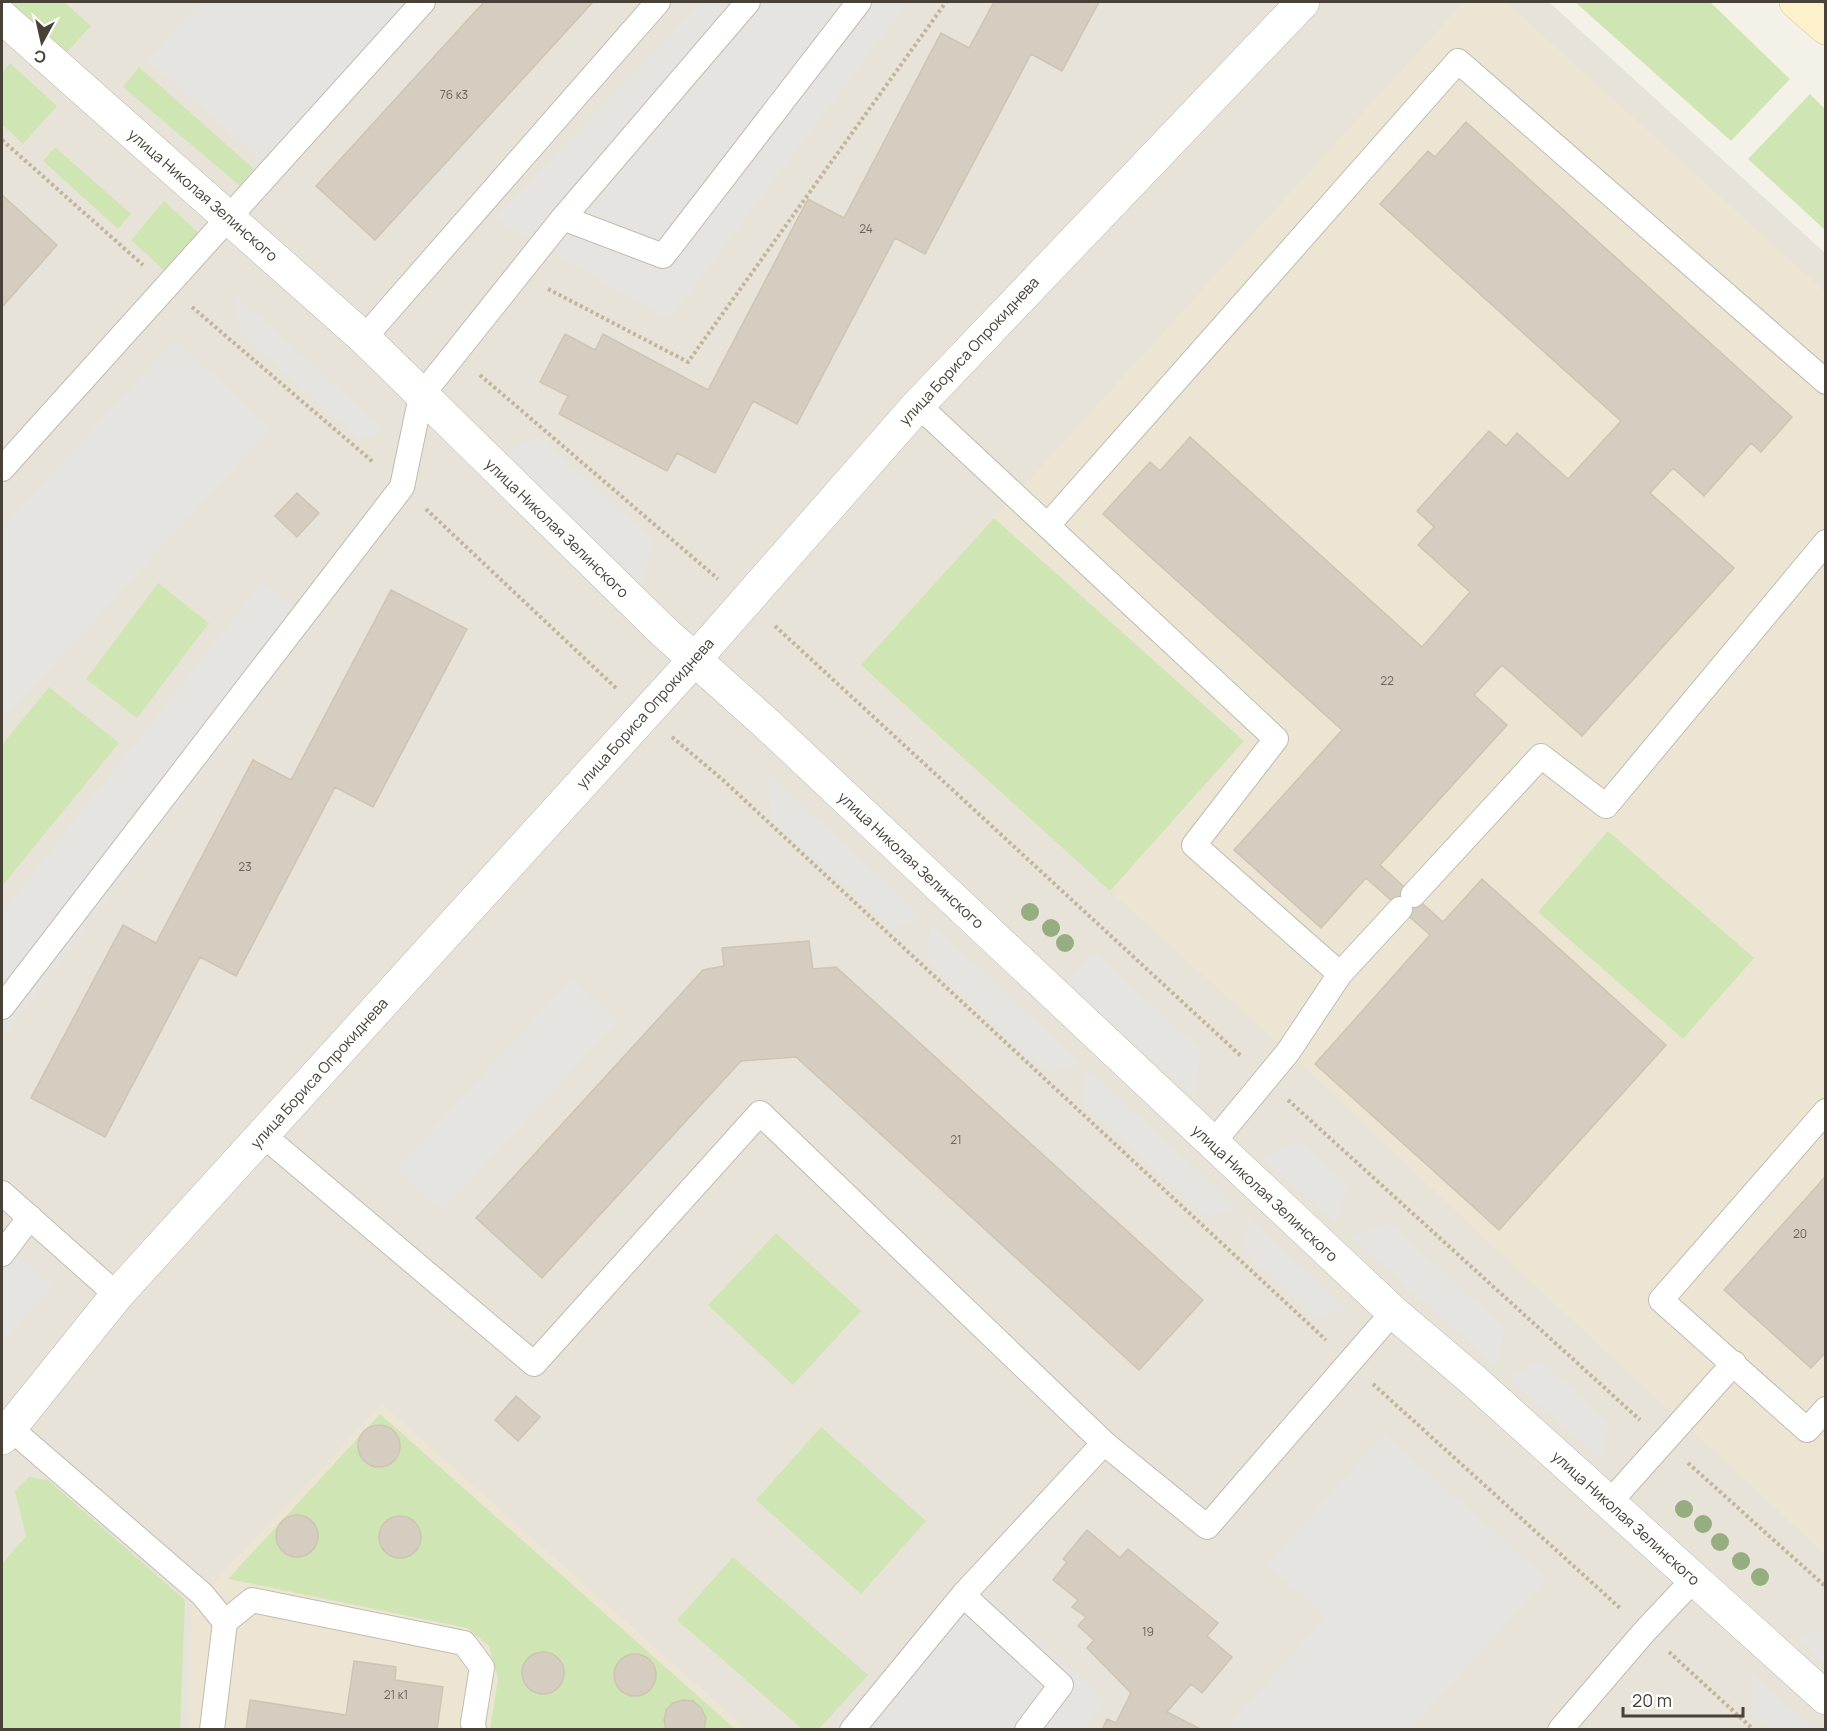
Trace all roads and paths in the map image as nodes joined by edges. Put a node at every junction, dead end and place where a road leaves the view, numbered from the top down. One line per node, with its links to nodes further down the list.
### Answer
1 (658, 2): 15 (lane)
2 (748, 2): 12 (lane)
3 (859, 2): 12 (lane)
4 (946, 2): 14 (path)
5 (1303, 2): 19 (street, улица Бориса Опрокиднева)
6 (1796, 2): 9 (street)
7 (411, 6): 11 (lane)
8 (2, 17): 11 (street, улица Николая Зелинского)
9 (1826, 28)
10 (2, 140): 13 (path)
11 (230, 217): 13 (lane); 15 (street, улица Николая Зелинского)
12 (563, 218): 18 (lane)
13 (167, 286): 20 (lane); 21 (path)
14 (540, 297)
15 (364, 338): 18 (street, улица Николая Зелинского)
16 (478, 374): 24 (path)
17 (1826, 382): 22 (lane)
18 (421, 396): 21 (lane); 25 (street, улица Николая Зелинского)
19 (918, 405): 22 (lane); 24 (street, улица Бориса Опрокиднева)
20 (2, 469)
21 (402, 487): 26 (path); 28 (lane)
22 (1048, 525): 27 (lane)
23 (1826, 542): 27 (lane)
24 (747, 600): 25 (street, улица Бориса Опрокиднева); 29 (path)
25 (696, 658): 26 (street, улица Бориса Опрокиднева); 32 (street, улица Николая Зелинского)
26 (645, 714): 31 (street, улица Бориса Опрокиднева); 38 (path)
27 (1340, 974): 29 (lane)
28 (2, 1007)
29 (1265, 1079): 32 (lane); 42 (path)
30 (1826, 1111): 39 (lane)
31 (263, 1135): 36 (street, улица Бориса Опрокиднева); 43 (lane)
32 (1212, 1144): 37 (street, улица Николая Зелинского)
33 (2, 1192): 34 (lane)
34 (30, 1217): 35 (lane); 36 (lane)
35 (2, 1254)
36 (117, 1295): 41 (street, улица Бориса Опрокиднева)
37 (1393, 1312): 38 (lane); 44 (street, улица Николая Зелинского)
38 (1350, 1362): 43 (lane); 49 (path)
39 (1734, 1363): 40 (lane); 42 (lane)
40 (1826, 1409)
41 (6, 1432): 48 (lane)
42 (1664, 1442): 44 (lane); 46 (path)
43 (1104, 1443): 47 (lane)
44 (1609, 1503): 45 (street, улица Николая Зелинского)
45 (1694, 1579): 49 (lane); 50 (street, улица Николая Зелинского)
46 (1826, 1587)
47 (963, 1595): 53 (lane); 54 (lane)
48 (225, 1623): 51 (lane); 52 (lane)
49 (1645, 1631): 55 (lane); 56 (path)
50 (1826, 1698)
51 (212, 1730)
52 (474, 1730)
53 (852, 1730)
54 (1027, 1730)
55 (1560, 1730)
56 (1754, 1730)

